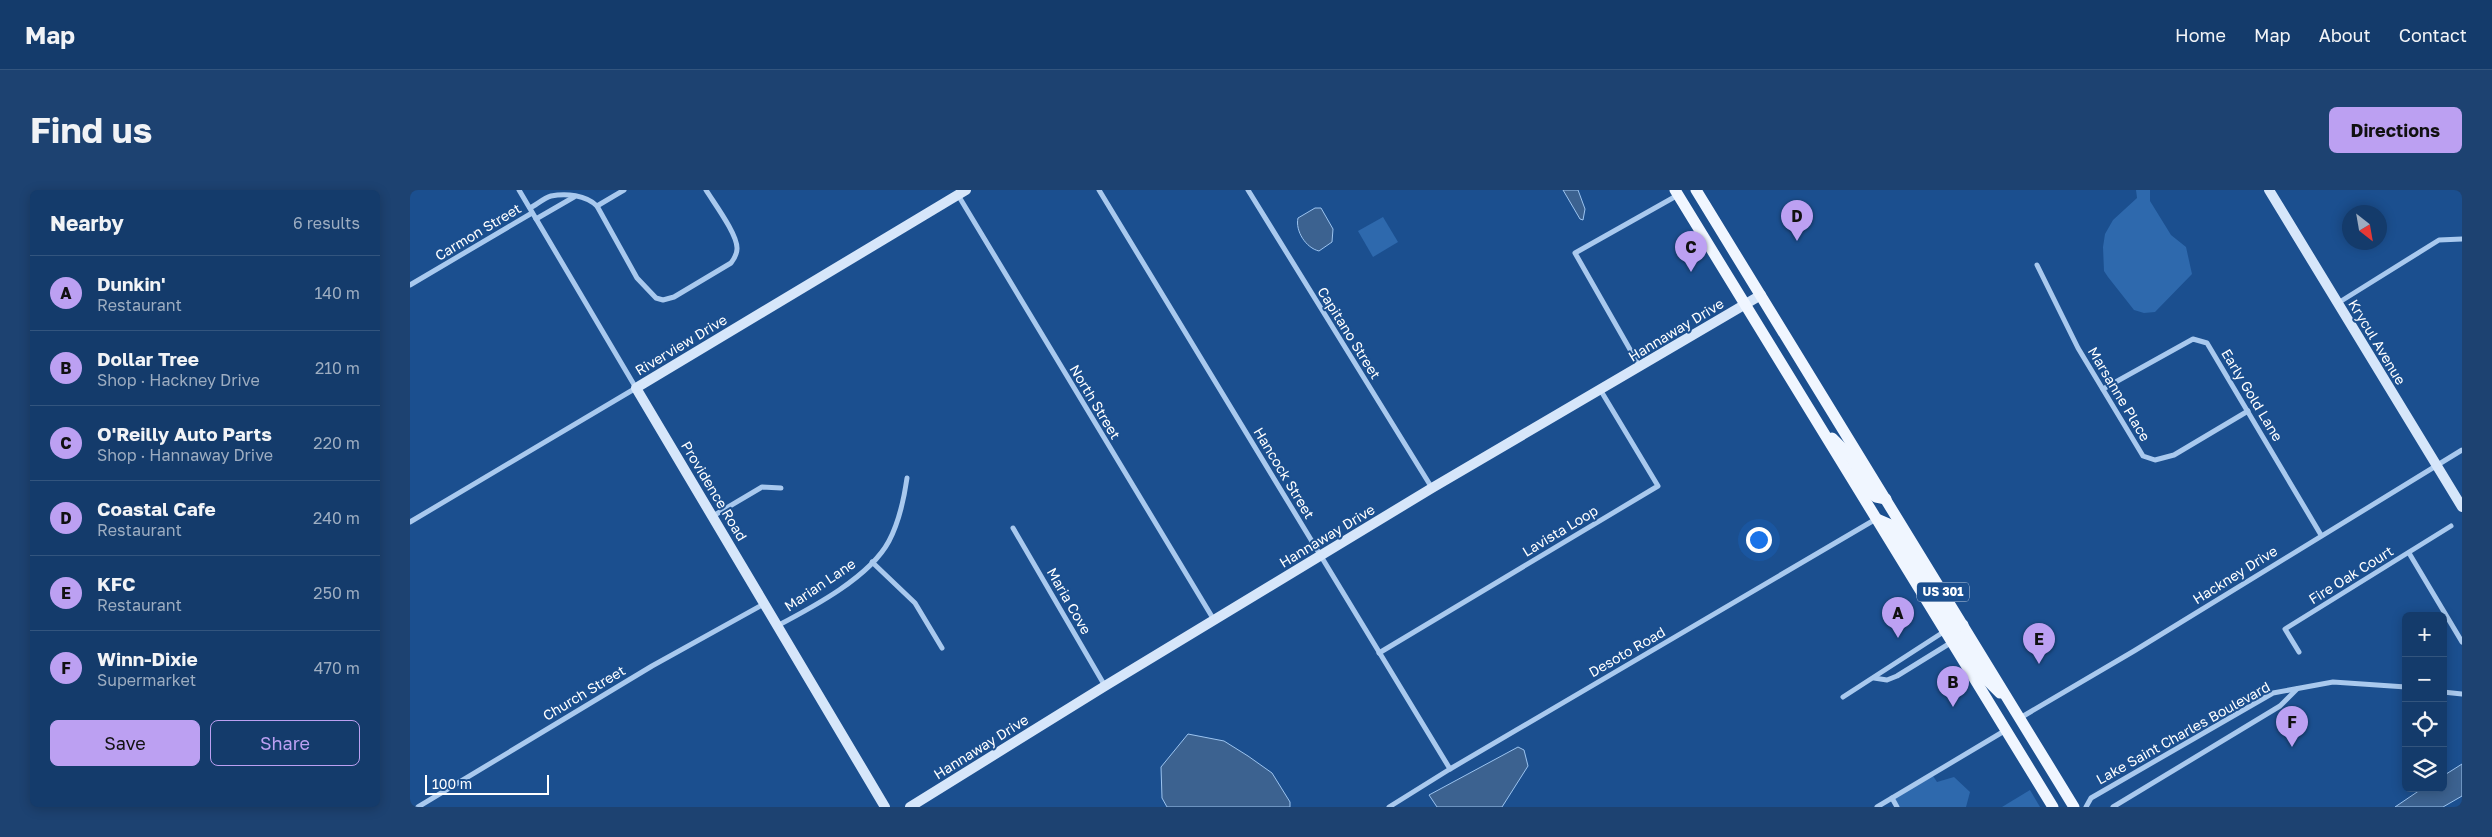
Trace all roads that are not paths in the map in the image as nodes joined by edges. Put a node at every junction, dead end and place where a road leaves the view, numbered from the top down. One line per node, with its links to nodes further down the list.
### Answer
1 (519, 190): 13 (street, Providence Road)
2 (624, 190): 12 (street)
3 (706, 190): 12 (street)
4 (1099, 190): 41 (street, Hancock Street)
5 (1248, 190): 31 (street, Capitano Street)
6 (1691, 190): 10 (main road)
7 (2269, 190): 19 (street, Krycul Avenue)
8 (962, 192): 22 (street, Riverview Drive); 46 (street, North Street)
9 (1677, 192): 20 (main road, US 301); 21 (street)
10 (1699, 195): 18 (main road, US 301)
11 (575, 196): 12 (street); 13 (street, Carmon Street); 14 (street)
12 (598, 206)
13 (531, 211): 14 (street, Providence Road); 17 (street, Carmon Street)
14 (536, 219): 22 (street, Providence Road)
15 (2462, 238): 19 (street)
16 (2038, 265): 23 (street, Marsanne Place)
17 (410, 285)
18 (1761, 296): 20 (street, Hannaway Drive); 32 (main road, US 301)
19 (2337, 303): 28 (street, Krycul Avenue)
20 (1745, 305): 21 (street, Hannaway Drive); 26 (main road, US 301)
21 (1640, 367): 24 (street, Hannaway Drive)
22 (636, 388): 34 (street, Providence Road); 36 (street, Riverview Drive)
23 (2103, 389): 25 (street, Marsanne Place); 25 (street, Early Gold Lane)
24 (1601, 391): 31 (street, Hannaway Drive); 54 (street, Lavista Loop)
25 (2248, 411): 39 (street, Early Gold Lane)
26 (1822, 429): 32 (main road); 35 (main road, US 301)
27 (2462, 450): 28 (street, Hackney Drive)
28 (2436, 466): 33 (street, Krycul Avenue); 39 (street, Hackney Drive)
29 (906, 478): 42 (street, Marian Lane)
30 (781, 488): 34 (street)
31 (1432, 488): 41 (street, Hannaway Drive)
32 (1886, 499): 45 (main road, US 301)
33 (2462, 507)
34 (713, 516): 44 (street, Providence Road)
35 (1877, 519): 43 (main road, US 301); 45 (main road); 65 (street, Desoto Road)
36 (410, 522)
37 (2451, 526): 40 (street, Fire Oak Court)
38 (1013, 528): 56 (street, Maria Cove)
39 (2321, 535): 63 (street, Hackney Drive)
40 (2409, 552): 51 (street); 53 (street, Fire Oak Court)
41 (1321, 556): 46 (street, Hannaway Drive); 54 (street, Hancock Street)
42 (872, 562): 48 (street, Marian Lane); 52 (street)
43 (1909, 572): 47 (main road); 49 (main road, US 301)
44 (765, 604): 48 (street, Providence Road); 67 (street, Church Street)
45 (1950, 604): 47 (main road, US 301)
46 (1214, 620): 56 (street, Hannaway Drive)
47 (1963, 625): 62 (main road, US 301)
48 (778, 626): 68 (street, Providence Road)
49 (1945, 631): 50 (main road, US 301); 55 (street); 62 (main road)
50 (1952, 642): 55 (street); 64 (main road, US 301)
51 (2462, 642)
52 (942, 648)
53 (2299, 652)
54 (1379, 653): 65 (street, Hancock Street)
55 (1873, 678): 61 (street)
56 (1105, 686): 69 (street, Hannaway Drive)
57 (2402, 687): 58 (street, Lake Saint Charles Boulevard)
58 (2298, 688): 75 (street, Lake Saint Charles Boulevard); 76 (street, Lake Saint Charles Boulevard)
59 (2447, 692): 60 (street)
60 (2462, 694)
61 (1844, 697)
62 (2010, 703): 63 (main road, US 301)
63 (2020, 718): 74 (main road, US 301)
64 (2006, 730): 66 (street); 73 (main road, US 301)
65 (1450, 769): 70 (street, Desoto Road)
66 (1892, 798): 71 (street); 72 (street)
67 (418, 807)
68 (885, 807)
69 (910, 807)
70 (1389, 807)
71 (1877, 807)
72 (1897, 807)
73 (2053, 807)
74 (2074, 807)
75 (2086, 807)
76 (2113, 807)

